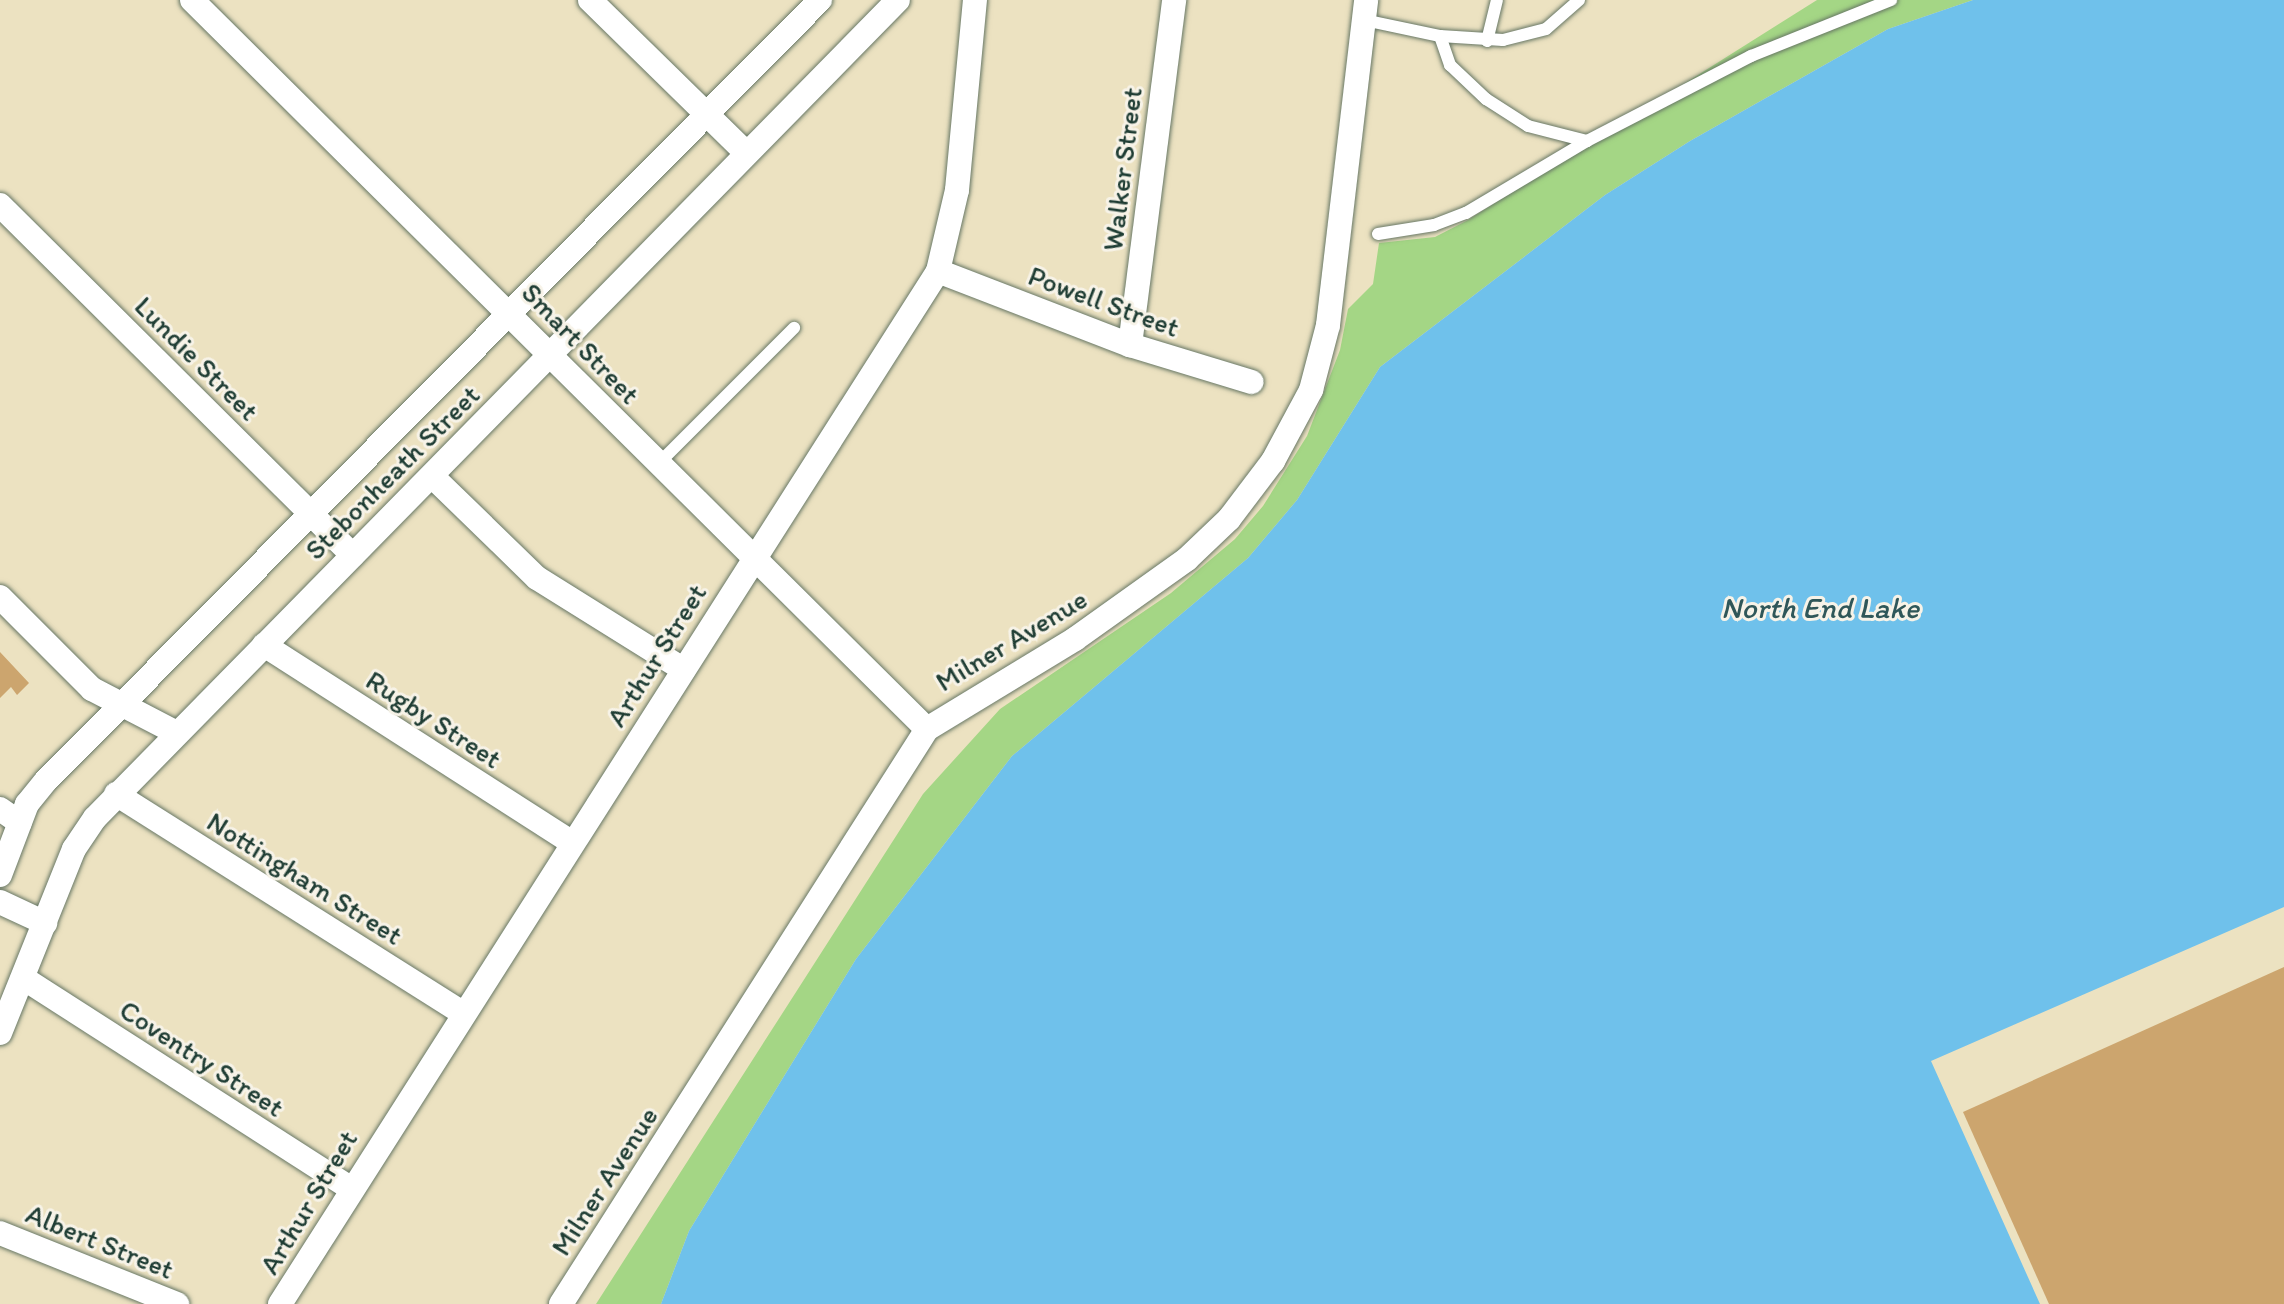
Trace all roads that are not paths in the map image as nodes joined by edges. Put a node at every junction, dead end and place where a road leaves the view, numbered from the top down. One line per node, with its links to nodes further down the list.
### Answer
1 (192, 0): 19 (street, Smart Street)
2 (590, 0): 13 (street)
3 (820, 0): 13 (street, Stebonheath Street)
4 (898, 0): 15 (street, Stebonheath Street)
5 (975, 0): 18 (street, Arthur Street)
6 (1174, 0): 21 (street, Walker Street)
7 (1497, 0): 12 (lane)
8 (1579, 0): 12 (lane)
9 (1891, 0): 14 (lane)
10 (1365, 10): 11 (lane); 33 (street, Milner Avenue)
11 (1440, 36): 12 (lane); 14 (lane)
12 (1487, 41)
13 (706, 116): 15 (street); 19 (street, Stebonheath Street)
14 (1587, 141): 17 (lane)
15 (746, 153): 22 (street, Stebonheath Street)
16 (0, 205): 26 (street, Lundie Street)
17 (1378, 234)
18 (938, 271): 21 (street, Powell Street); 28 (street, Arthur Street)
19 (510, 311): 22 (street, Smart Street); 26 (street, Stebonheath Street)
20 (794, 328): 24 (lane)
21 (1130, 345): 23 (street, Powell Street)
22 (549, 356): 24 (street, Smart Street); 25 (street, Stebonheath Street)
23 (1252, 382)
24 (657, 465): 28 (street, Smart Street)
25 (432, 476): 27 (street, Stebonheath Street); 31 (street)
26 (312, 514): 27 (street, Lundie Street); 32 (street, Stebonheath Street)
27 (353, 555): 30 (street, Stebonheath Street)
28 (751, 559): 31 (street, Arthur Street); 33 (street, Smart Street)
29 (0, 597): 32 (street)
30 (264, 645): 34 (street, Stebonheath Street); 37 (street, Rugby Street)
31 (684, 670): 37 (street, Arthur Street)
32 (119, 704): 34 (street); 36 (street, Stebonheath Street)
33 (927, 729): 48 (street, Milner Avenue)
34 (175, 732): 35 (street, Stebonheath Street)
35 (116, 794): 40 (street, Stebonheath Street); 42 (street, Nottingham Street)
36 (10, 816): 38 (street, Stebonheath Street)
37 (572, 843): 42 (street, Arthur Street)
38 (0, 875)
39 (0, 902): 40 (street)
40 (45, 923): 41 (street, Stebonheath Street)
41 (23, 978): 43 (street, Stebonheath Street); 44 (street, Coventry Street)
42 (462, 1013): 44 (street, Arthur Street)
43 (0, 1033)
44 (350, 1188): 47 (street, Arthur Street)
45 (0, 1233): 46 (street, Albert Street)
46 (177, 1304)
47 (280, 1304)
48 (561, 1304)

